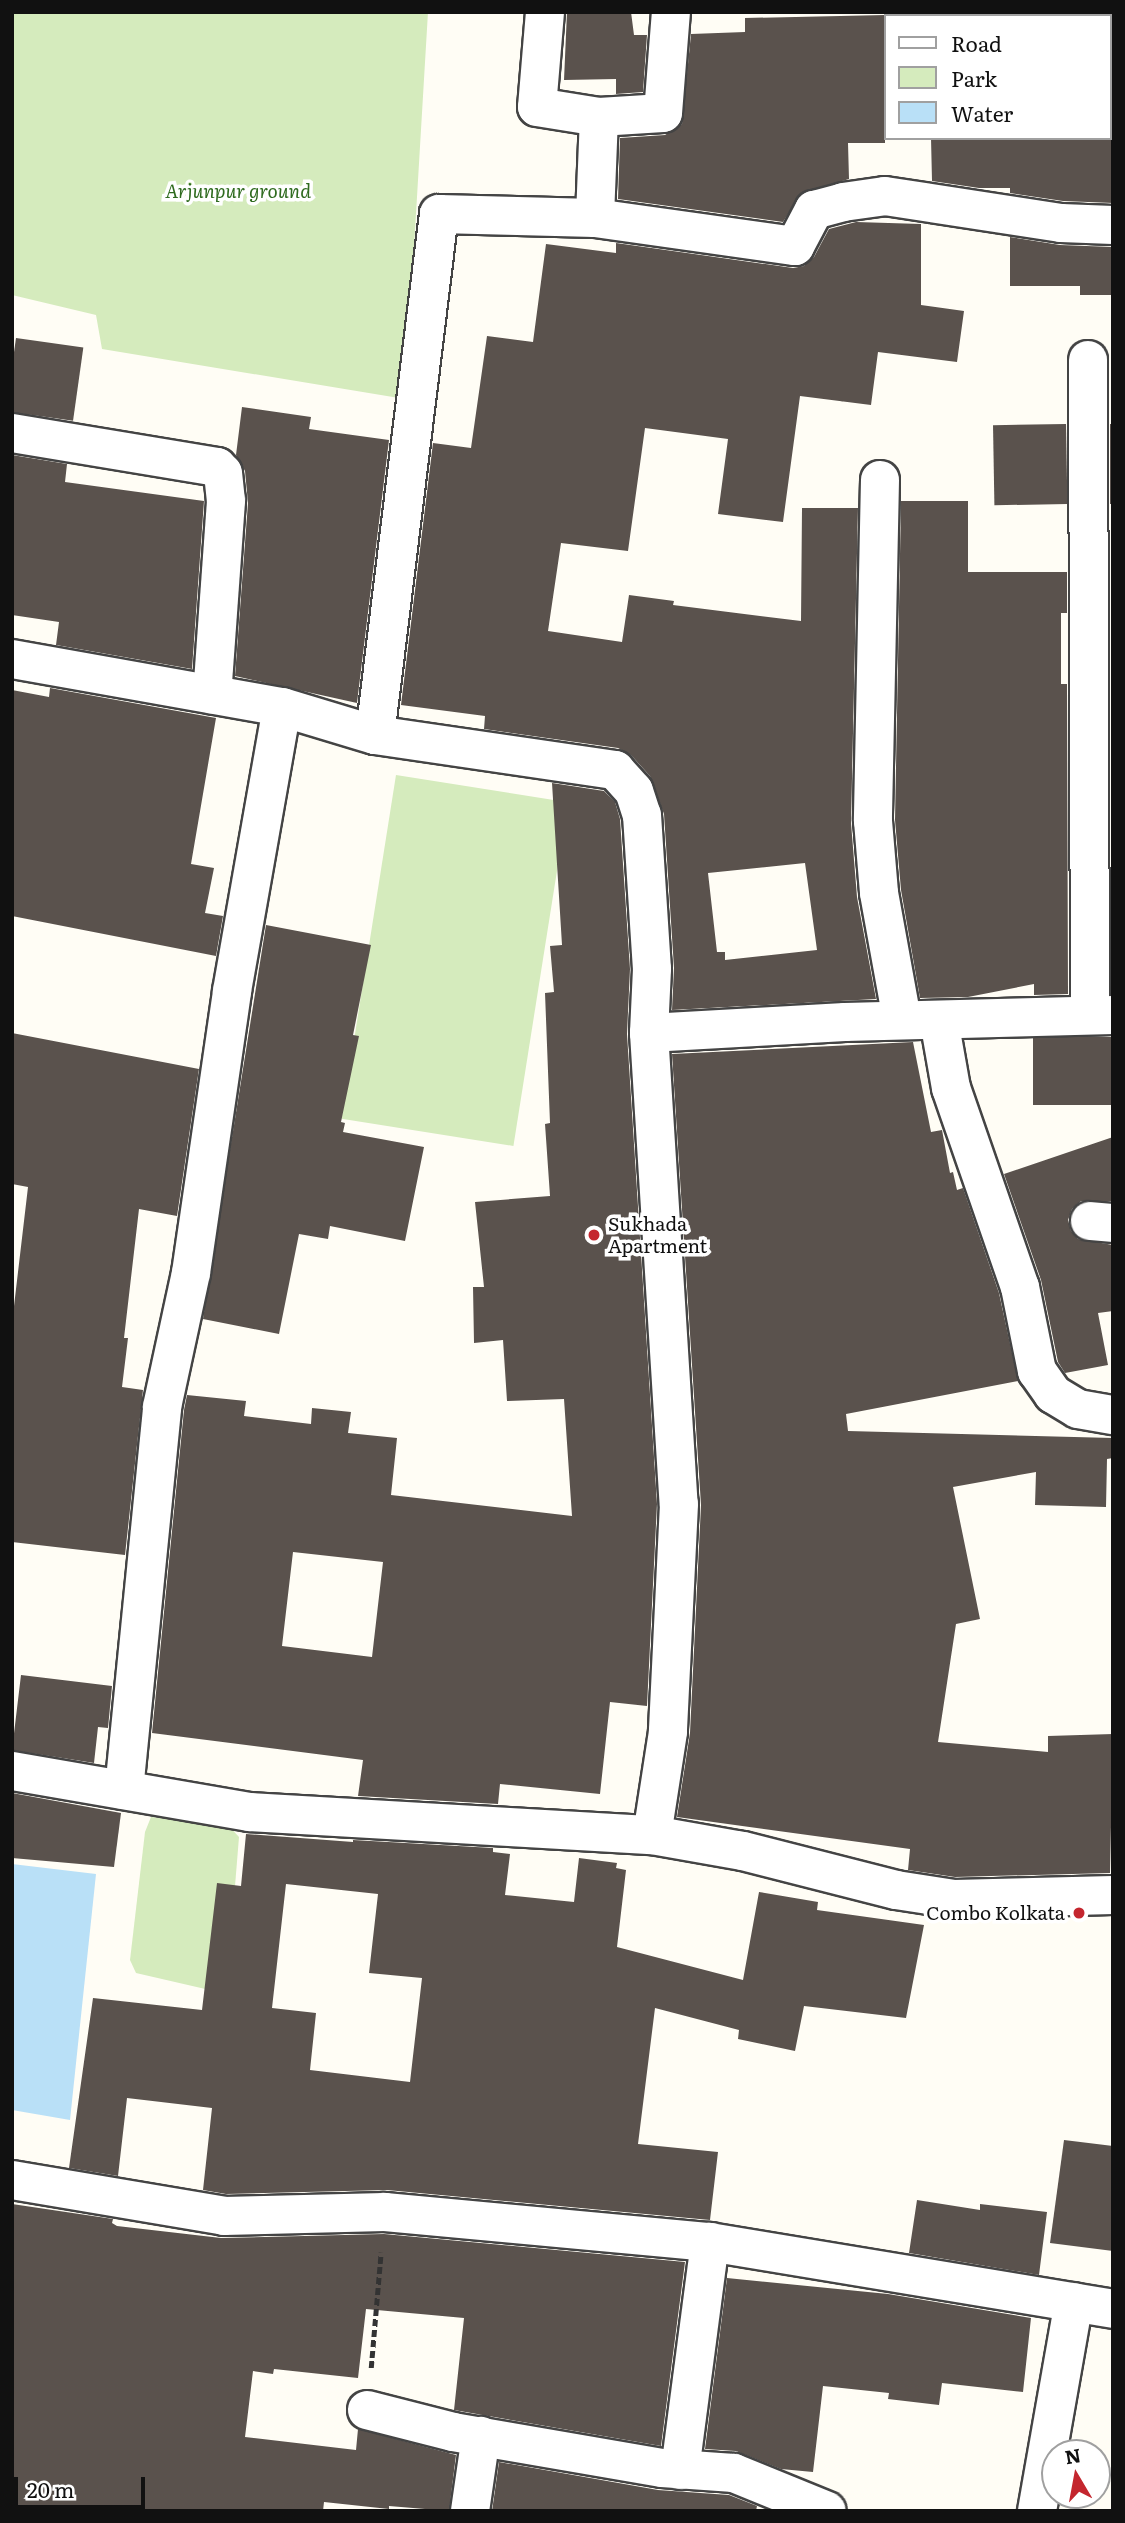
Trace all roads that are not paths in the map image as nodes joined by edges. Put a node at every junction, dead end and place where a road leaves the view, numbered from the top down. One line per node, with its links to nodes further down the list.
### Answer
1 (545, 12): 3 (street)
2 (671, 12): 3 (street)
3 (598, 117): 4 (street)
4 (595, 218): 5 (street); 12 (street)
5 (1113, 225)
6 (1088, 360): 13 (street)
7 (12, 433): 10 (street)
8 (880, 480): 14 (street)
9 (12, 659): 10 (street)
10 (212, 694): 11 (street)
11 (282, 707): 12 (street); 19 (street)
12 (374, 735): 16 (street)
13 (1101, 1015): 15 (street)
14 (902, 1020): 15 (street); 16 (street)
15 (939, 1020): 17 (street)
16 (649, 1033): 20 (street)
17 (1113, 1415)
18 (12, 1771): 19 (street)
19 (124, 1790): 20 (street)
20 (652, 1835): 21 (street)
21 (1113, 1895)
22 (12, 2180): 23 (street)
23 (710, 2242): 24 (street); 28 (street)
24 (1074, 2302): 25 (street); 31 (street)
25 (1113, 2309)
26 (367, 2410): 27 (street)
27 (481, 2436): 28 (street); 29 (street)
28 (680, 2470): 30 (street)
29 (470, 2511)
30 (827, 2511)
31 (1037, 2511)

